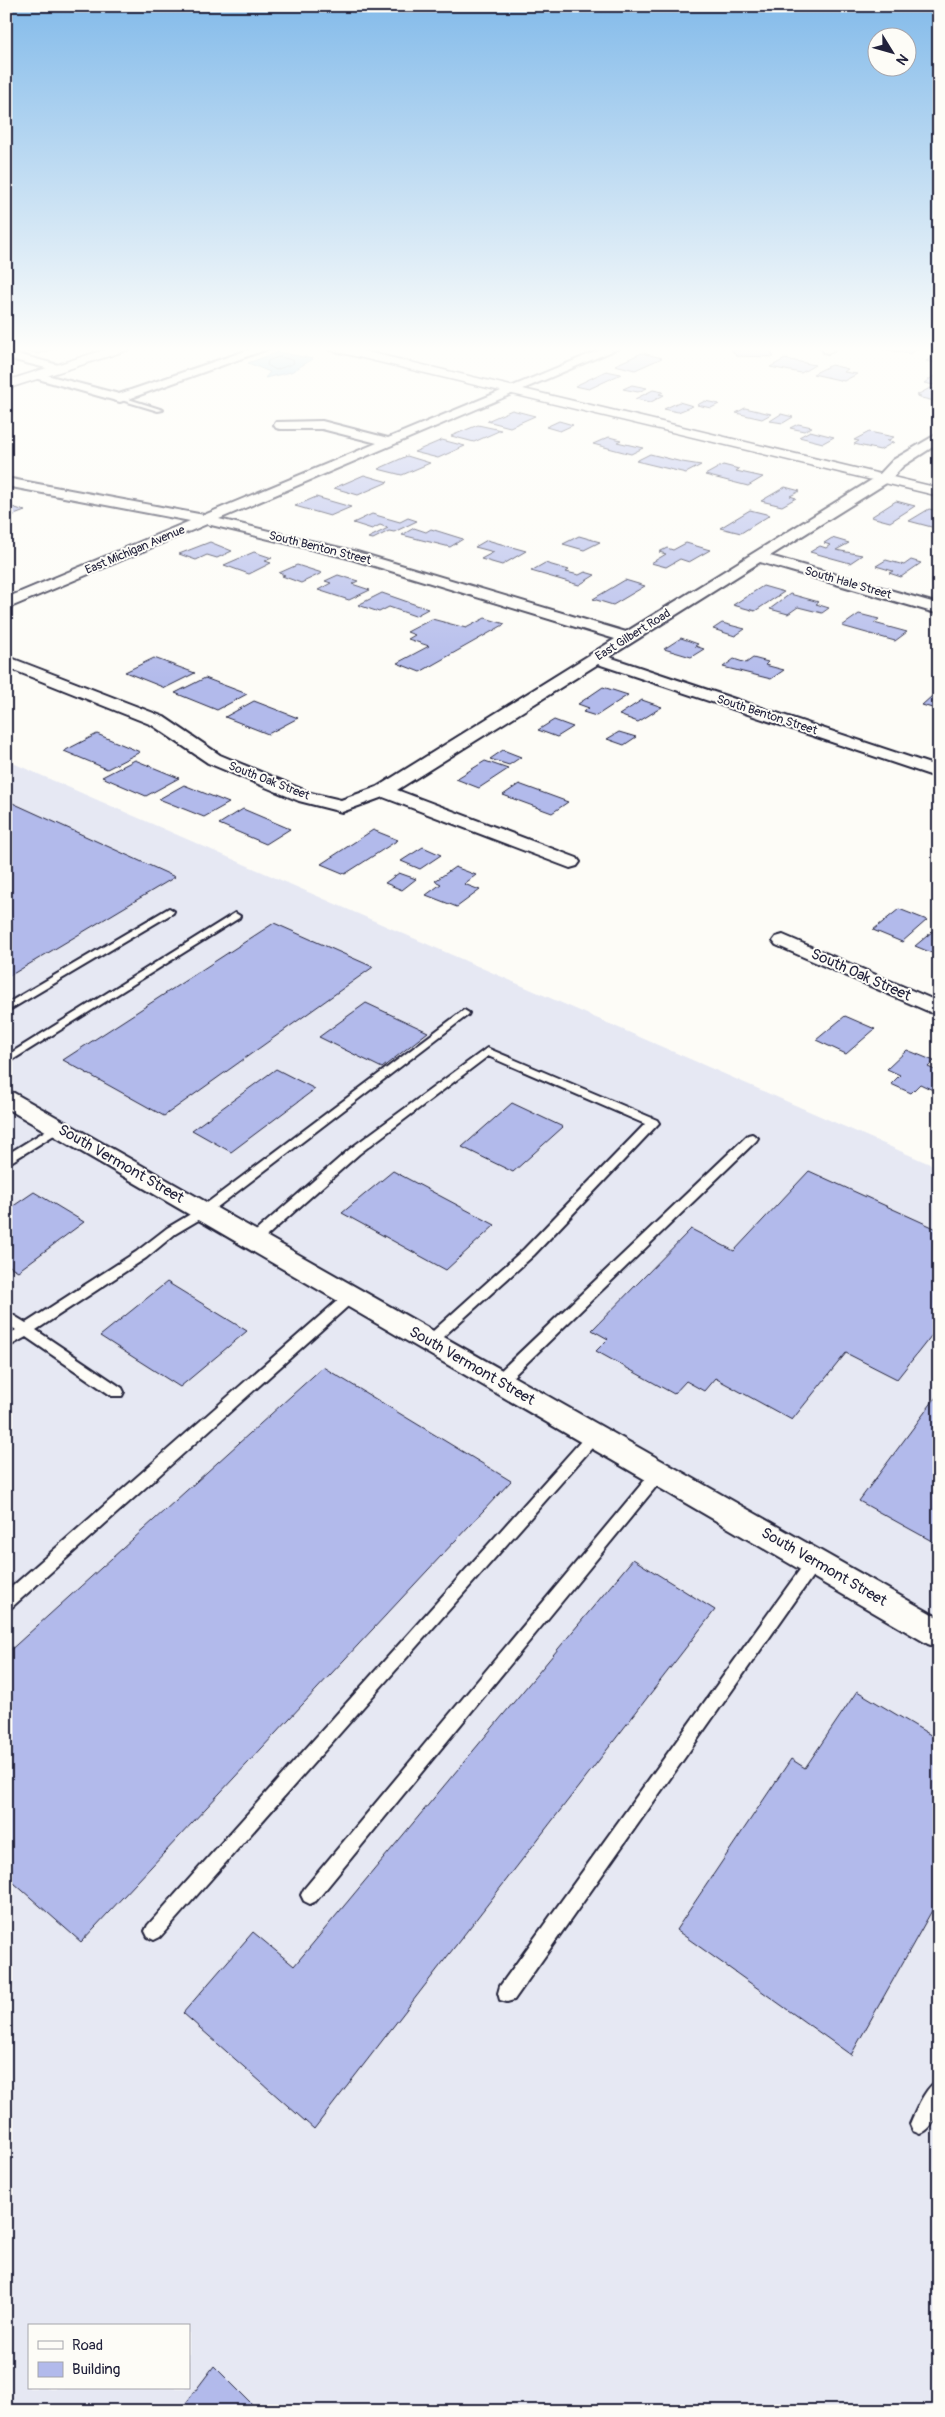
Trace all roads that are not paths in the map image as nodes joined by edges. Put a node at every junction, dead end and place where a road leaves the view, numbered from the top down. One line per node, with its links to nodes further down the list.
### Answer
1 (349, 459): 7 (street, East Michigan Avenue)
2 (799, 459): 4 (main road)
3 (905, 459): 4 (street, East Gilbert Road)
4 (883, 479): 6 (main road); 8 (street, East Gilbert Road)
5 (6, 482): 7 (street, South Benton Street)
6 (939, 492)
7 (206, 520): 9 (street, East Michigan Avenue); 11 (street, South Benton Street)
8 (757, 557): 10 (street, South Hale Street); 11 (street, East Gilbert Road)
9 (6, 604)
10 (939, 609)
11 (628, 638): 12 (street, East Gilbert Road)
12 (596, 658): 14 (street, South Benton Street); 15 (street, East Gilbert Road)
13 (6, 661): 15 (street, South Oak Street)
14 (939, 773)
15 (383, 791): 16 (street)
16 (570, 862)
17 (169, 911): 20 (lane)
18 (235, 916): 23 (lane)
19 (783, 941): 21 (street, South Oak Street)
20 (6, 1009)
21 (939, 1010)
22 (464, 1013): 28 (lane)
23 (6, 1061)
24 (6, 1098): 25 (street, South Vermont Street)
25 (58, 1127): 27 (lane); 28 (street, South Vermont Street)
26 (752, 1138): 35 (lane)
27 (6, 1161)
28 (203, 1212): 29 (street, South Vermont Street); 32 (lane)
29 (254, 1240): 30 (street, South Vermont Street); 33 (lane)
30 (351, 1296): 33 (street, South Vermont Street); 40 (lane)
31 (6, 1316): 32 (lane)
32 (26, 1329): 34 (lane); 36 (lane)
33 (429, 1340): 35 (street, South Vermont Street)
34 (6, 1343)
35 (499, 1381): 37 (street, South Vermont Street)
36 (117, 1392)
37 (594, 1436): 38 (street, South Vermont Street); 43 (lane)
38 (659, 1473): 39 (street, South Vermont Street); 42 (lane)
39 (814, 1562): 41 (street, South Vermont Street); 44 (lane)
40 (6, 1602)
41 (939, 1634)
42 (310, 1895)
43 (154, 1931)
44 (508, 1993)
45 (939, 2090): 46 (lane)
46 (920, 2124)

